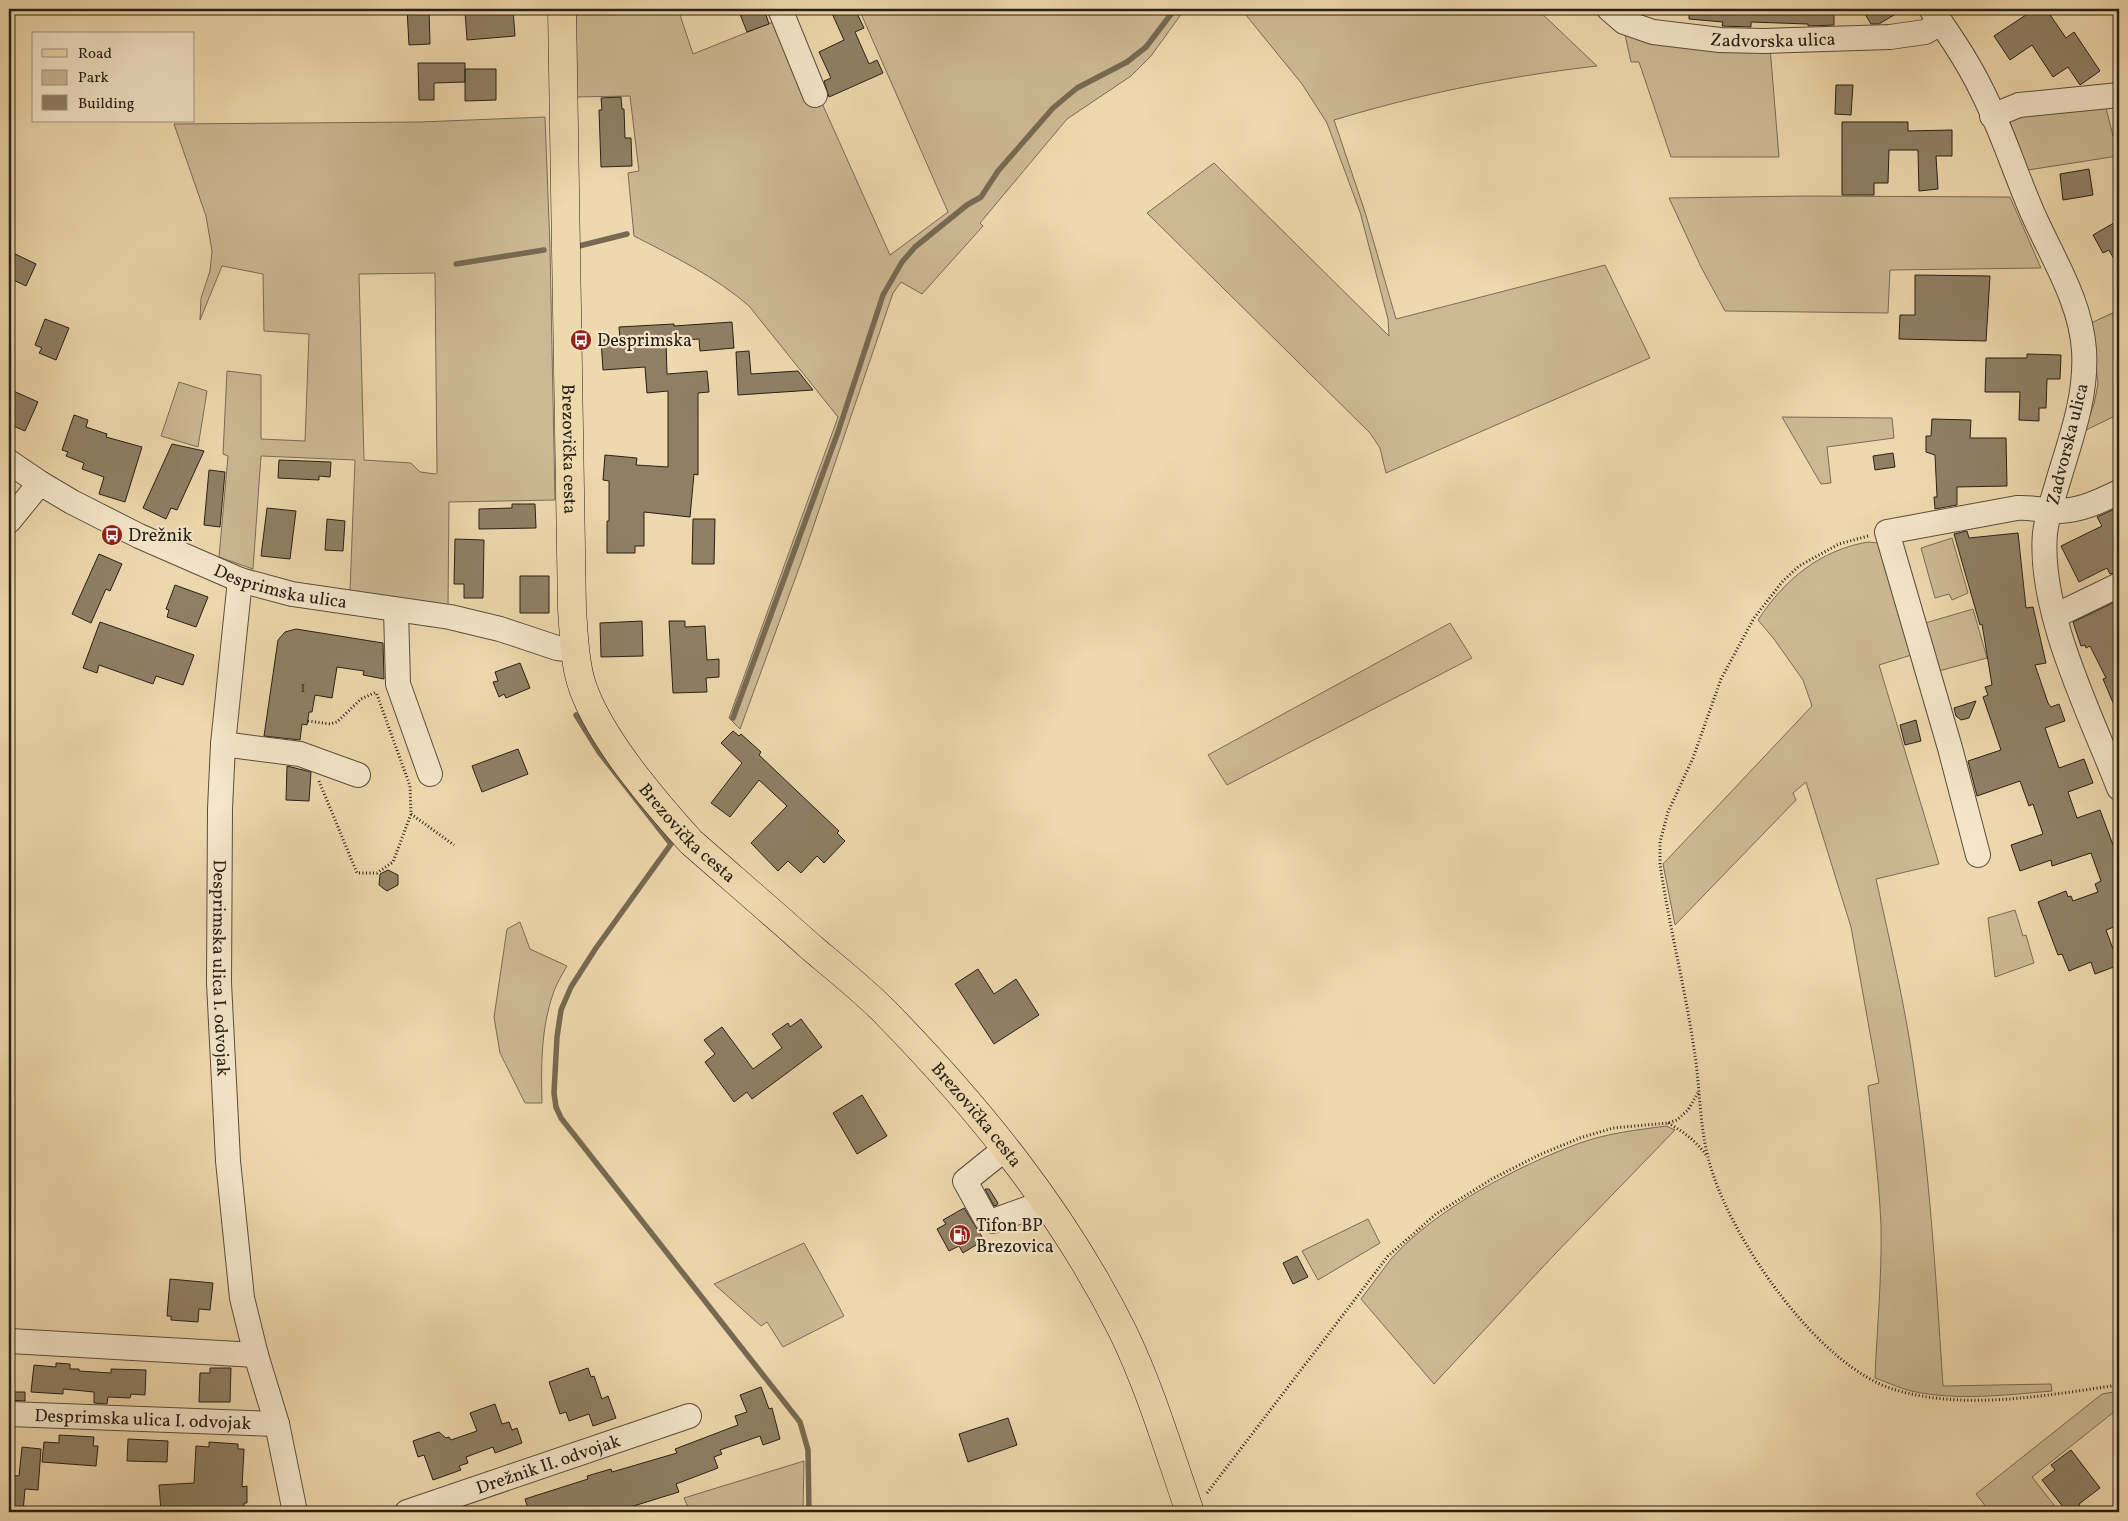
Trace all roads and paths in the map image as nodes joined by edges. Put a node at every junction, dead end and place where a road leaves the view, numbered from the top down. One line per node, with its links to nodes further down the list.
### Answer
1 (562, 9): 18 (main road, Brezovička cesta)
2 (780, 9): 6 (street)
3 (1609, 9): 4 (street, Zadvorska ulica)
4 (1936, 16): 7 (street, Zadvorska ulica)
5 (2119, 95): 7 (street)
6 (815, 96)
7 (1992, 116): 11 (street, Zadvorska ulica)
8 (9, 462): 9 (street, Desprimska ulica)
9 (40, 483): 12 (street); 14 (street, Desprimska ulica)
10 (2119, 492): 11 (street)
11 (2050, 510): 13 (street); 17 (street, Zadvorska ulica)
12 (9, 521)
13 (1888, 532): 29 (street); 30 (path)
14 (240, 580): 16 (street, Desprimska ulica); 21 (street, Desprimska ulica I. odvojak)
15 (2119, 585): 17 (street)
16 (396, 610): 18 (street, Desprimska ulica); 19 (street)
17 (2055, 616): 22 (street, Zadvorska ulica)
18 (576, 650): 32 (main road, Brezovička cesta)
19 (387, 688): 20 (path); 24 (street); 27 (path)
20 (308, 721)
21 (223, 744): 23 (street); 36 (street, Desprimska ulica I. odvojak)
22 (2112, 746): 26 (street, Zadvorska ulica)
23 (323, 762): 25 (street); 27 (path)
24 (430, 774)
25 (358, 775)
26 (2119, 788)
27 (412, 814): 28 (path)
28 (454, 844)
29 (1978, 854)
30 (1699, 1091): 31 (path); 33 (path)
31 (1668, 1123): 33 (path); 41 (path)
32 (1006, 1148): 34 (main road, Brezovička cesta); 34 (street)
33 (1708, 1157): 37 (path)
34 (1046, 1202): 41 (main road, Brezovička cesta)
35 (10, 1341): 36 (street)
36 (256, 1355): 40 (street, Desprimska ulica I. odvojak)
37 (2119, 1385)
38 (9, 1414): 40 (street, Desprimska ulica I. odvojak)
39 (690, 1416): 43 (street, Drežnik II. odvojak)
40 (277, 1424): 42 (street, Desprimska ulica I. odvojak)
41 (1189, 1509)
42 (295, 1512)
43 (408, 1512)

